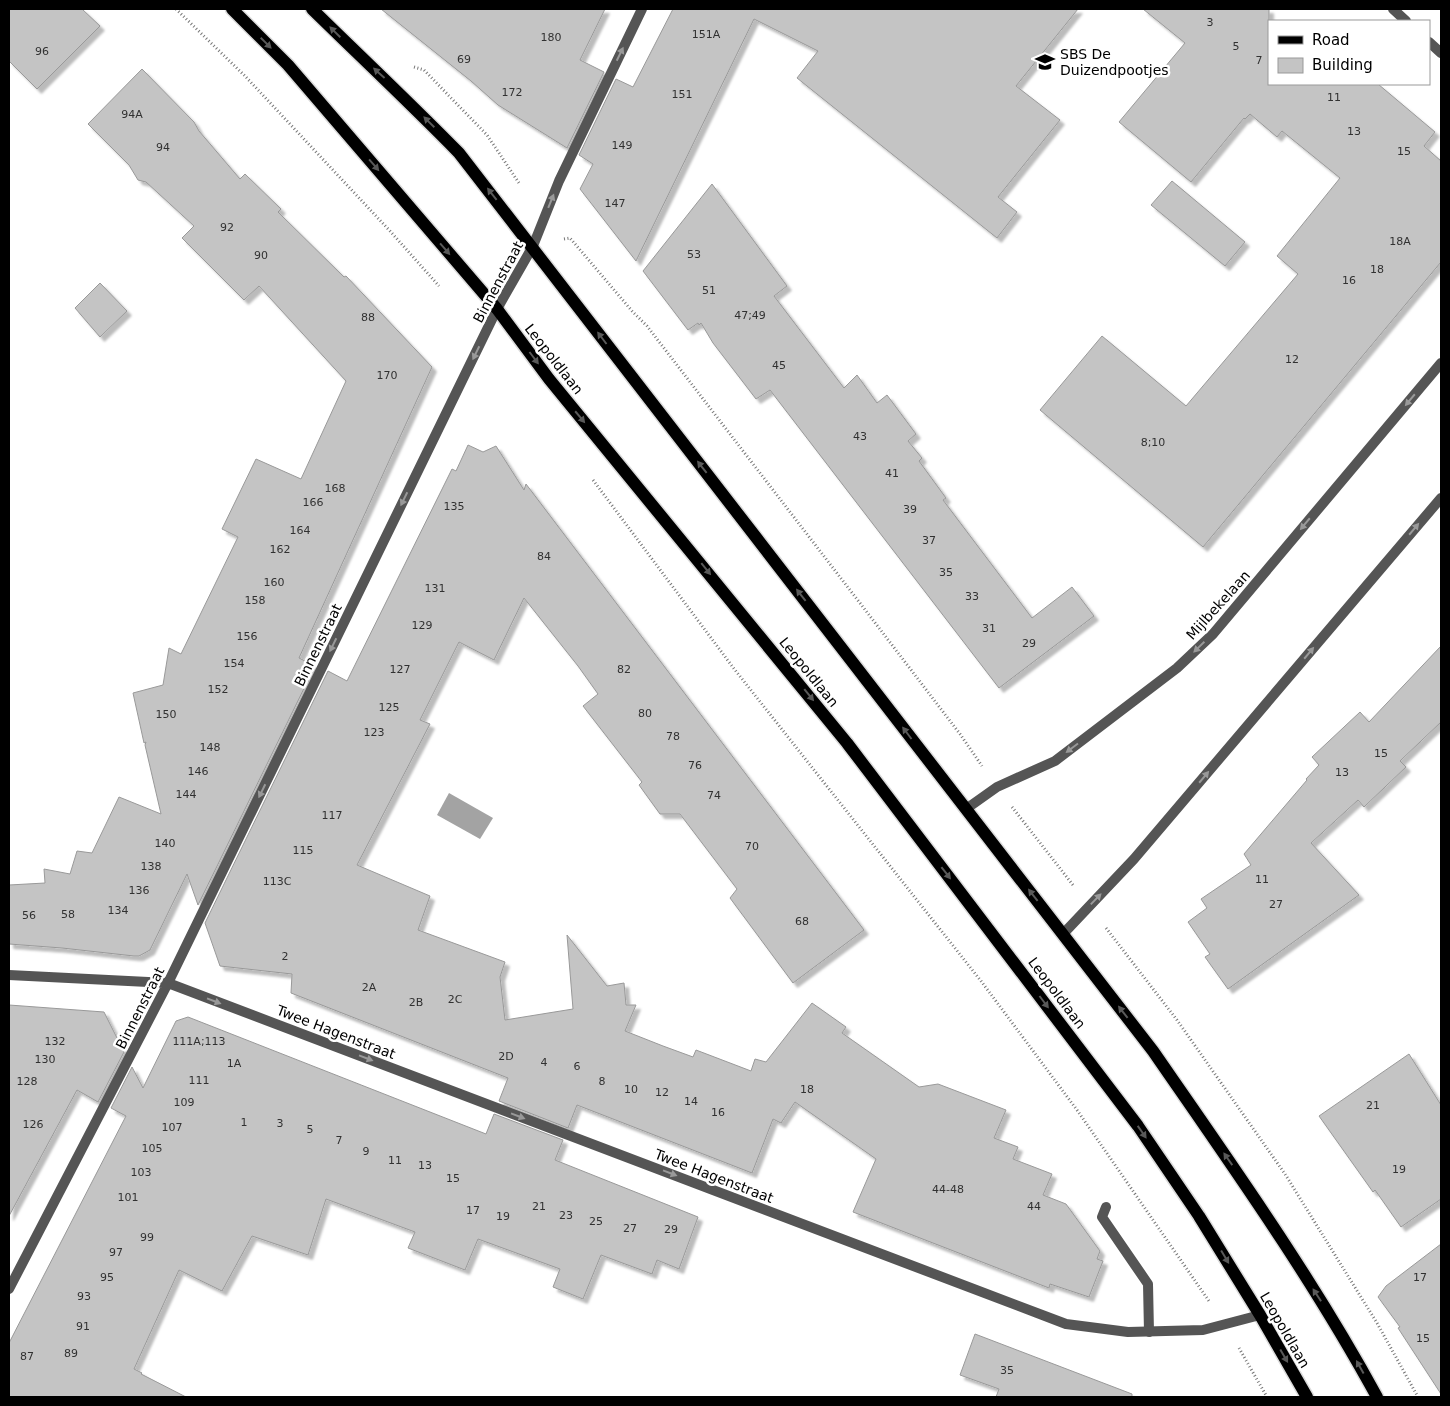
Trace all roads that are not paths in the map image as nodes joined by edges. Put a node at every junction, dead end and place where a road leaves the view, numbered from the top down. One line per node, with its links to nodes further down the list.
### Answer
1 (232, 9): 9 (main road, Leopoldlaan, one-way to 9)
2 (312, 9): 8 (main road, one-way to 2)
3 (642, 9): 8 (street, Binnenstraat, one-way to 3)
4 (1393, 9): 5 (street)
5 (1405, 20)
6 (1430, 43): 7 (street)
7 (1441, 53)
8 (533, 246): 9 (street, Binnenstraat); 12 (main road, one-way to 8)
9 (497, 309): 15 (street, Binnenstraat, one-way to 15); 18 (main road, Leopoldlaan, one-way to 18)
10 (1441, 363): 12 (street, Mijlbekelaan, one-way to 12)
11 (1441, 498): 13 (street, one-way to 11)
12 (966, 809): 13 (main road, one-way to 12)
13 (1063, 934): 21 (main road, one-way to 13)
14 (9, 975): 15 (street, Twee Hagenstraat)
15 (168, 983): 17 (street, Binnenstraat); 19 (street, Twee Hagenstraat, one-way to 19)
16 (1106, 1207): 19 (street)
17 (9, 1289)
18 (1260, 1315): 19 (street, Twee Hagenstraat); 20 (main road, Leopoldlaan, one-way to 20)
19 (1149, 1332)
20 (1307, 1397)
21 (1376, 1397)

